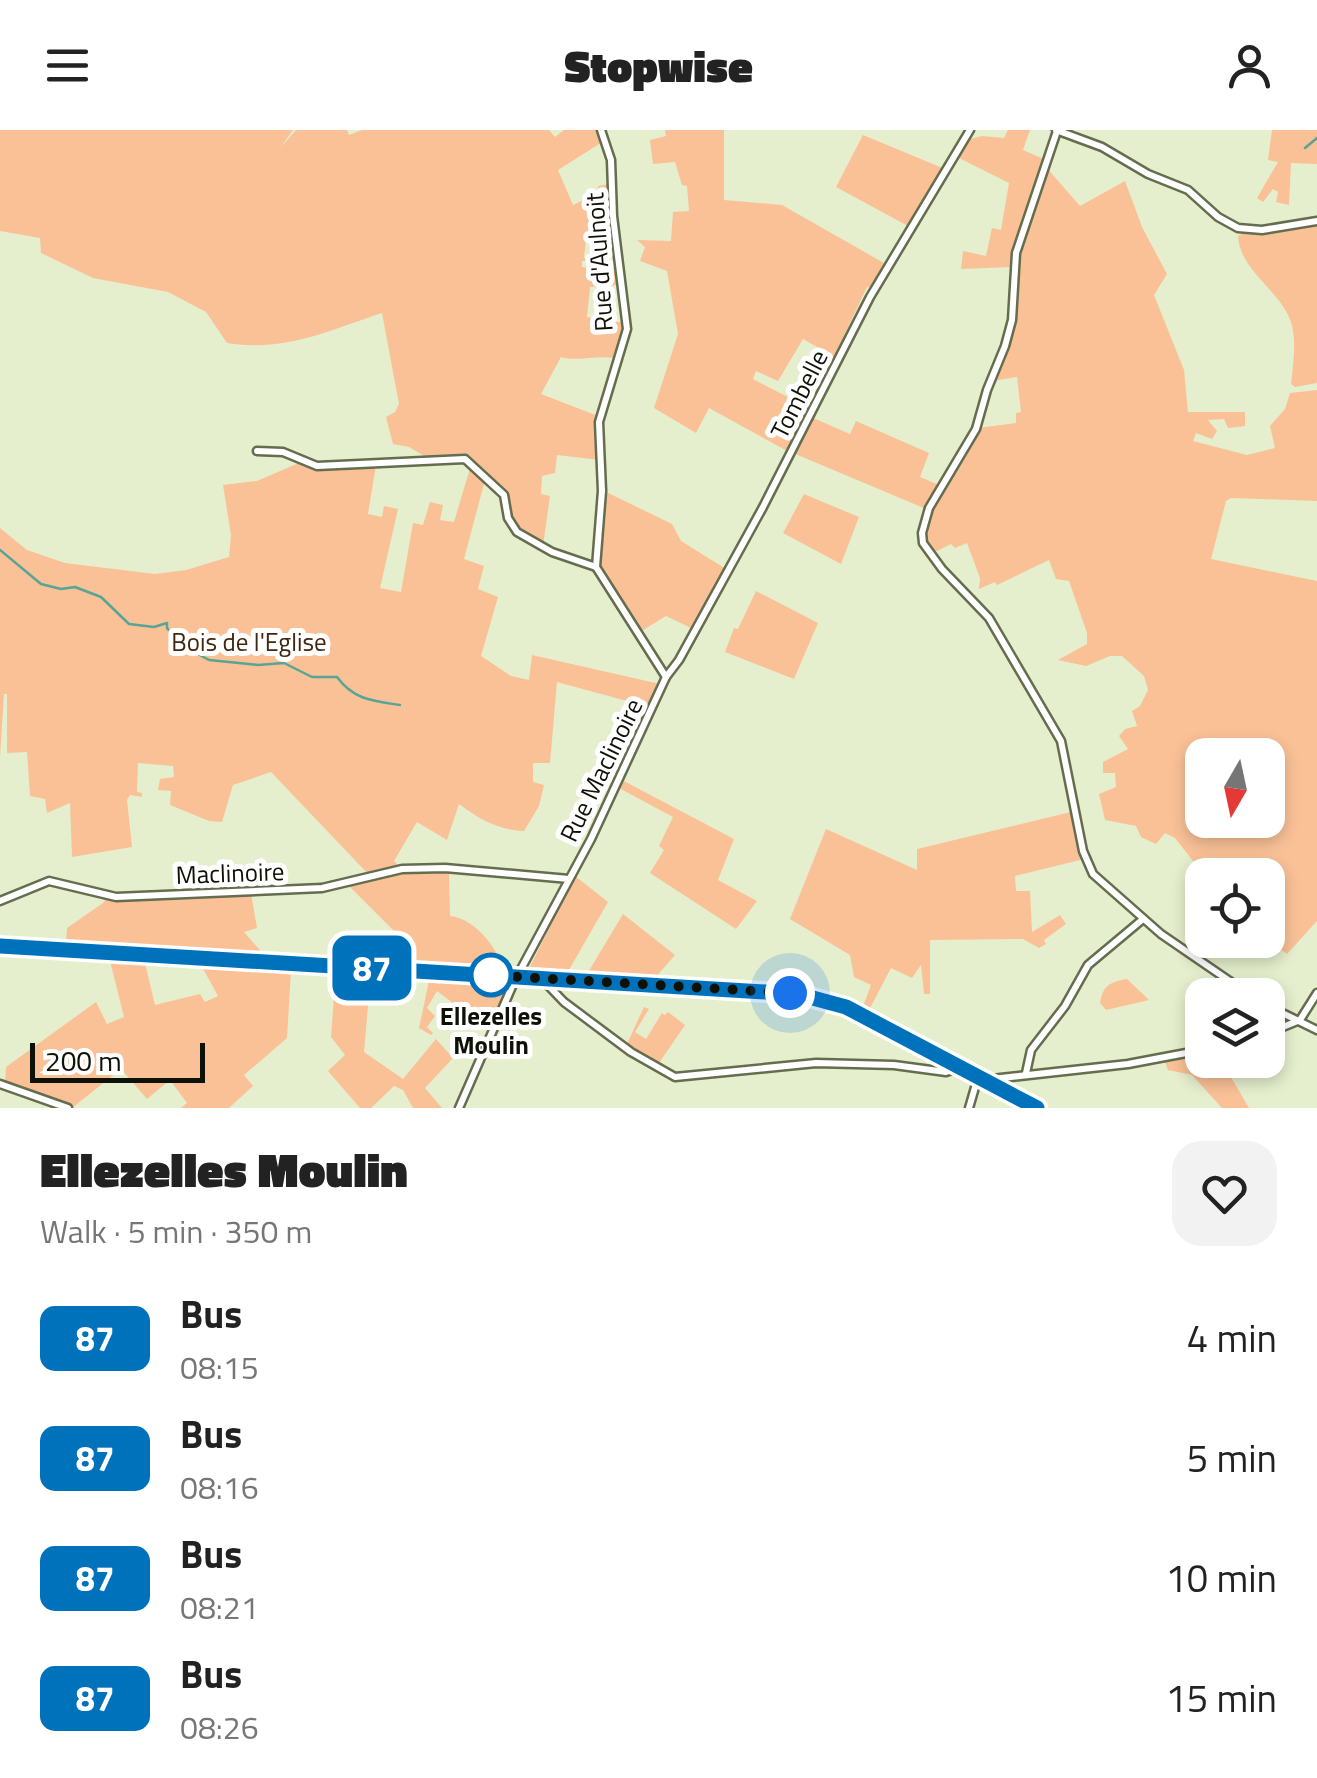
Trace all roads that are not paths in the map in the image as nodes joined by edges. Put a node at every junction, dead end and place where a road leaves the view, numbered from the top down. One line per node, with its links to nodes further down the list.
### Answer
1 (601, 130): 6 (street, Rue d'Aulnoit)
2 (970, 130): 7 (street, Tombelle)
3 (1056, 130): 4 (street); 11 (street)
4 (1317, 221)
5 (257, 451): 6 (street)
6 (596, 567): 7 (street)
7 (666, 677): 9 (street, Rue Maclinoire)
8 (466, 870): 9 (street, Rue Maclinoire); 10 (street, Maclinoire)
9 (569, 879): 13 (street, Rue Maclinoire)
10 (0, 901)
11 (1143, 919): 15 (street); 23 (street)
12 (0, 946): 13 (main road)
13 (516, 977): 14 (main road); 27 (street, Rue Maclinoire)
14 (541, 978): 22 (main road); 22 (street)
15 (1226, 978)
16 (1317, 993): 18 (street)
17 (1285, 1013): 18 (street)
18 (1300, 1020): 19 (street); 20 (street)
19 (1285, 1026)
20 (1317, 1030)
21 (1185, 1053): 23 (street)
22 (960, 1067): 24 (main road)
23 (1026, 1074): 24 (street)
24 (980, 1078): 28 (street); 29 (main road)
25 (0, 1084): 26 (street)
26 (68, 1108)
27 (459, 1108)
28 (969, 1108)
29 (1036, 1108)

